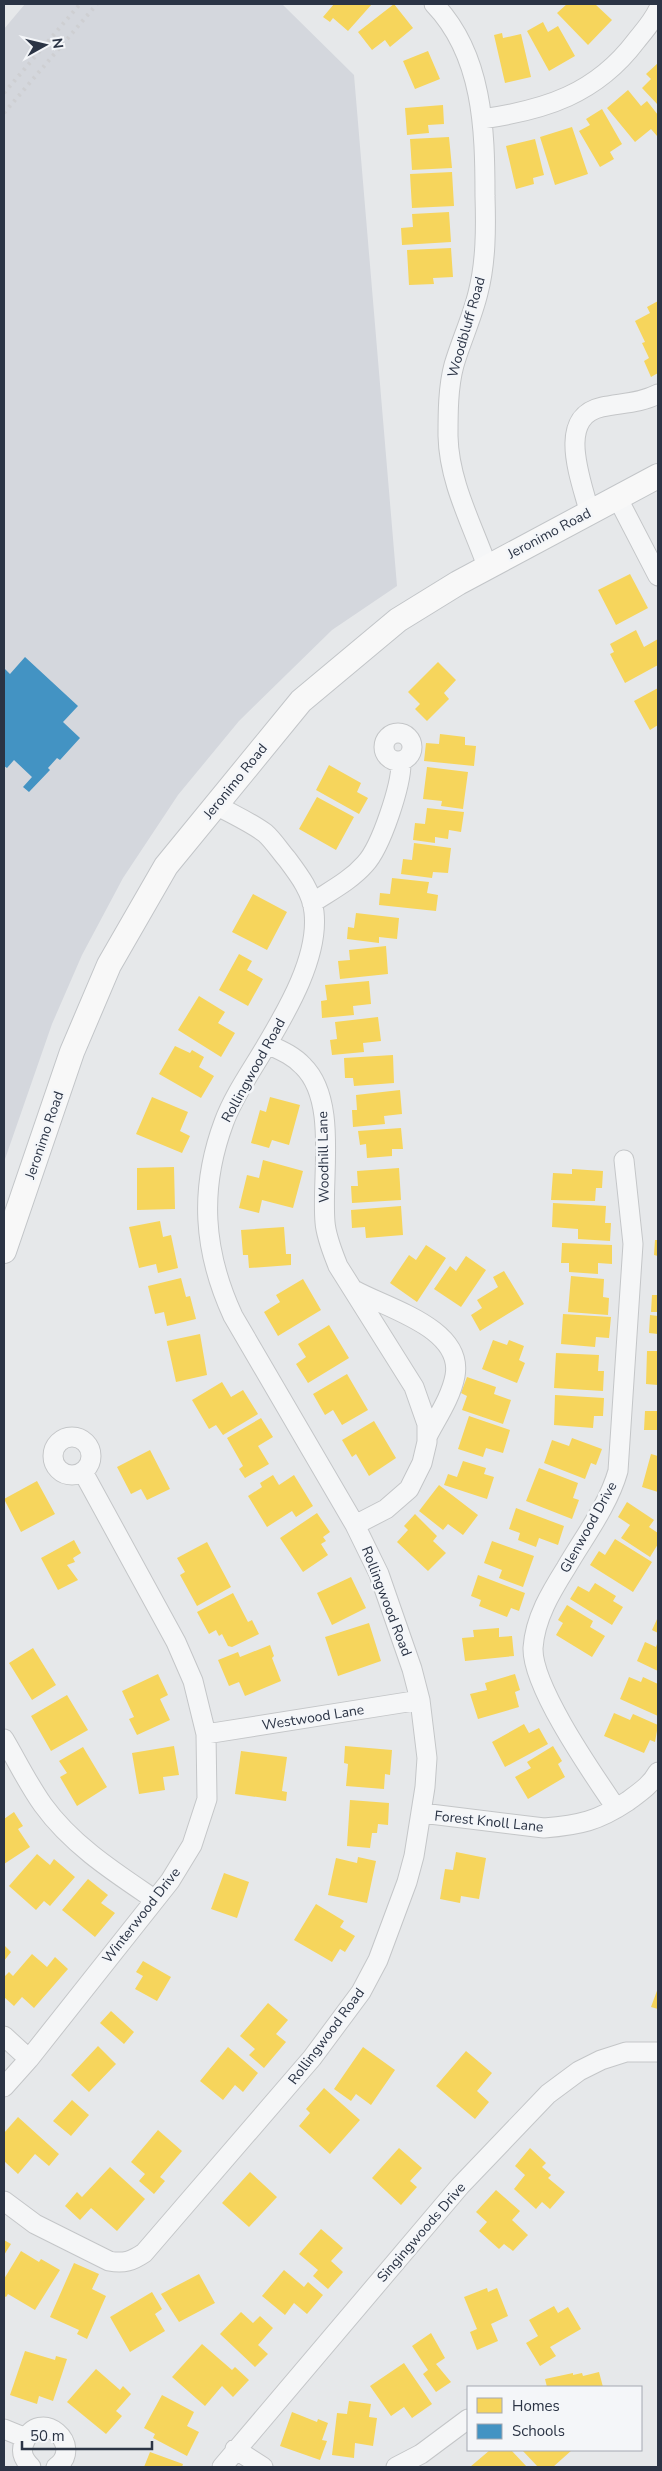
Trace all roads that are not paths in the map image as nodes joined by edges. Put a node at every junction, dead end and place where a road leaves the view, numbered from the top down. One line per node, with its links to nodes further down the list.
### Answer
1 (434, 4): 3 (street, Woodbluff Road)
2 (658, 10): 3 (street)
3 (482, 119): 8 (street, Woodbluff Road)
4 (658, 394): 7 (street)
5 (658, 476): 6 (main road, Jeronimo Road)
6 (617, 497): 7 (main road, Jeronimo Road); 9 (street)
7 (589, 511): 8 (main road, Jeronimo Road)
8 (487, 566): 11 (main road, Jeronimo Road)
9 (658, 576)
10 (401, 761): 12 (street)
11 (216, 805): 12 (street, Rollingwood Road); 15 (main road, Jeronimo Road)
12 (312, 903): 13 (street, Rollingwood Road)
13 (267, 1044): 16 (street, Woodhill Lane); 19 (street, Rollingwood Road)
14 (624, 1160): 24 (street, Glenwood Drive)
15 (4, 1251)
16 (352, 1289): 17 (street, Woodhill Lane); 17 (street, Woodhill Lane)
17 (428, 1435): 19 (street, Woodhill Lane)
18 (83, 1472): 21 (street, Winterwood Drive)
19 (355, 1525): 20 (street, Rollingwood Road)
20 (420, 1700): 21 (street, Westwood Lane); 25 (street, Rollingwood Road)
21 (206, 1734): 26 (street, Winterwood Drive)
22 (4, 1739): 26 (street)
23 (658, 1772): 24 (street, Forest Knoll Lane)
24 (616, 1808): 25 (street, Forest Knoll Lane)
25 (422, 1813): 31 (street, Rollingwood Road)
26 (154, 1899): 29 (street, Winterwood Drive)
27 (4, 2036): 29 (street)
28 (658, 2052): 35 (street, Singingwoods Drive)
29 (29, 2059): 30 (street, Winterwood Drive)
30 (4, 2087)
31 (4, 2201)
32 (467, 2420): 40 (street)
33 (4, 2429): 34 (street)
34 (26, 2438): 36 (street); 37 (street)
35 (235, 2450): 38 (street, Singingwoods Drive); 39 (street)
36 (31, 2467)
37 (56, 2467)
38 (222, 2467)
39 (263, 2467)
40 (396, 2467)

